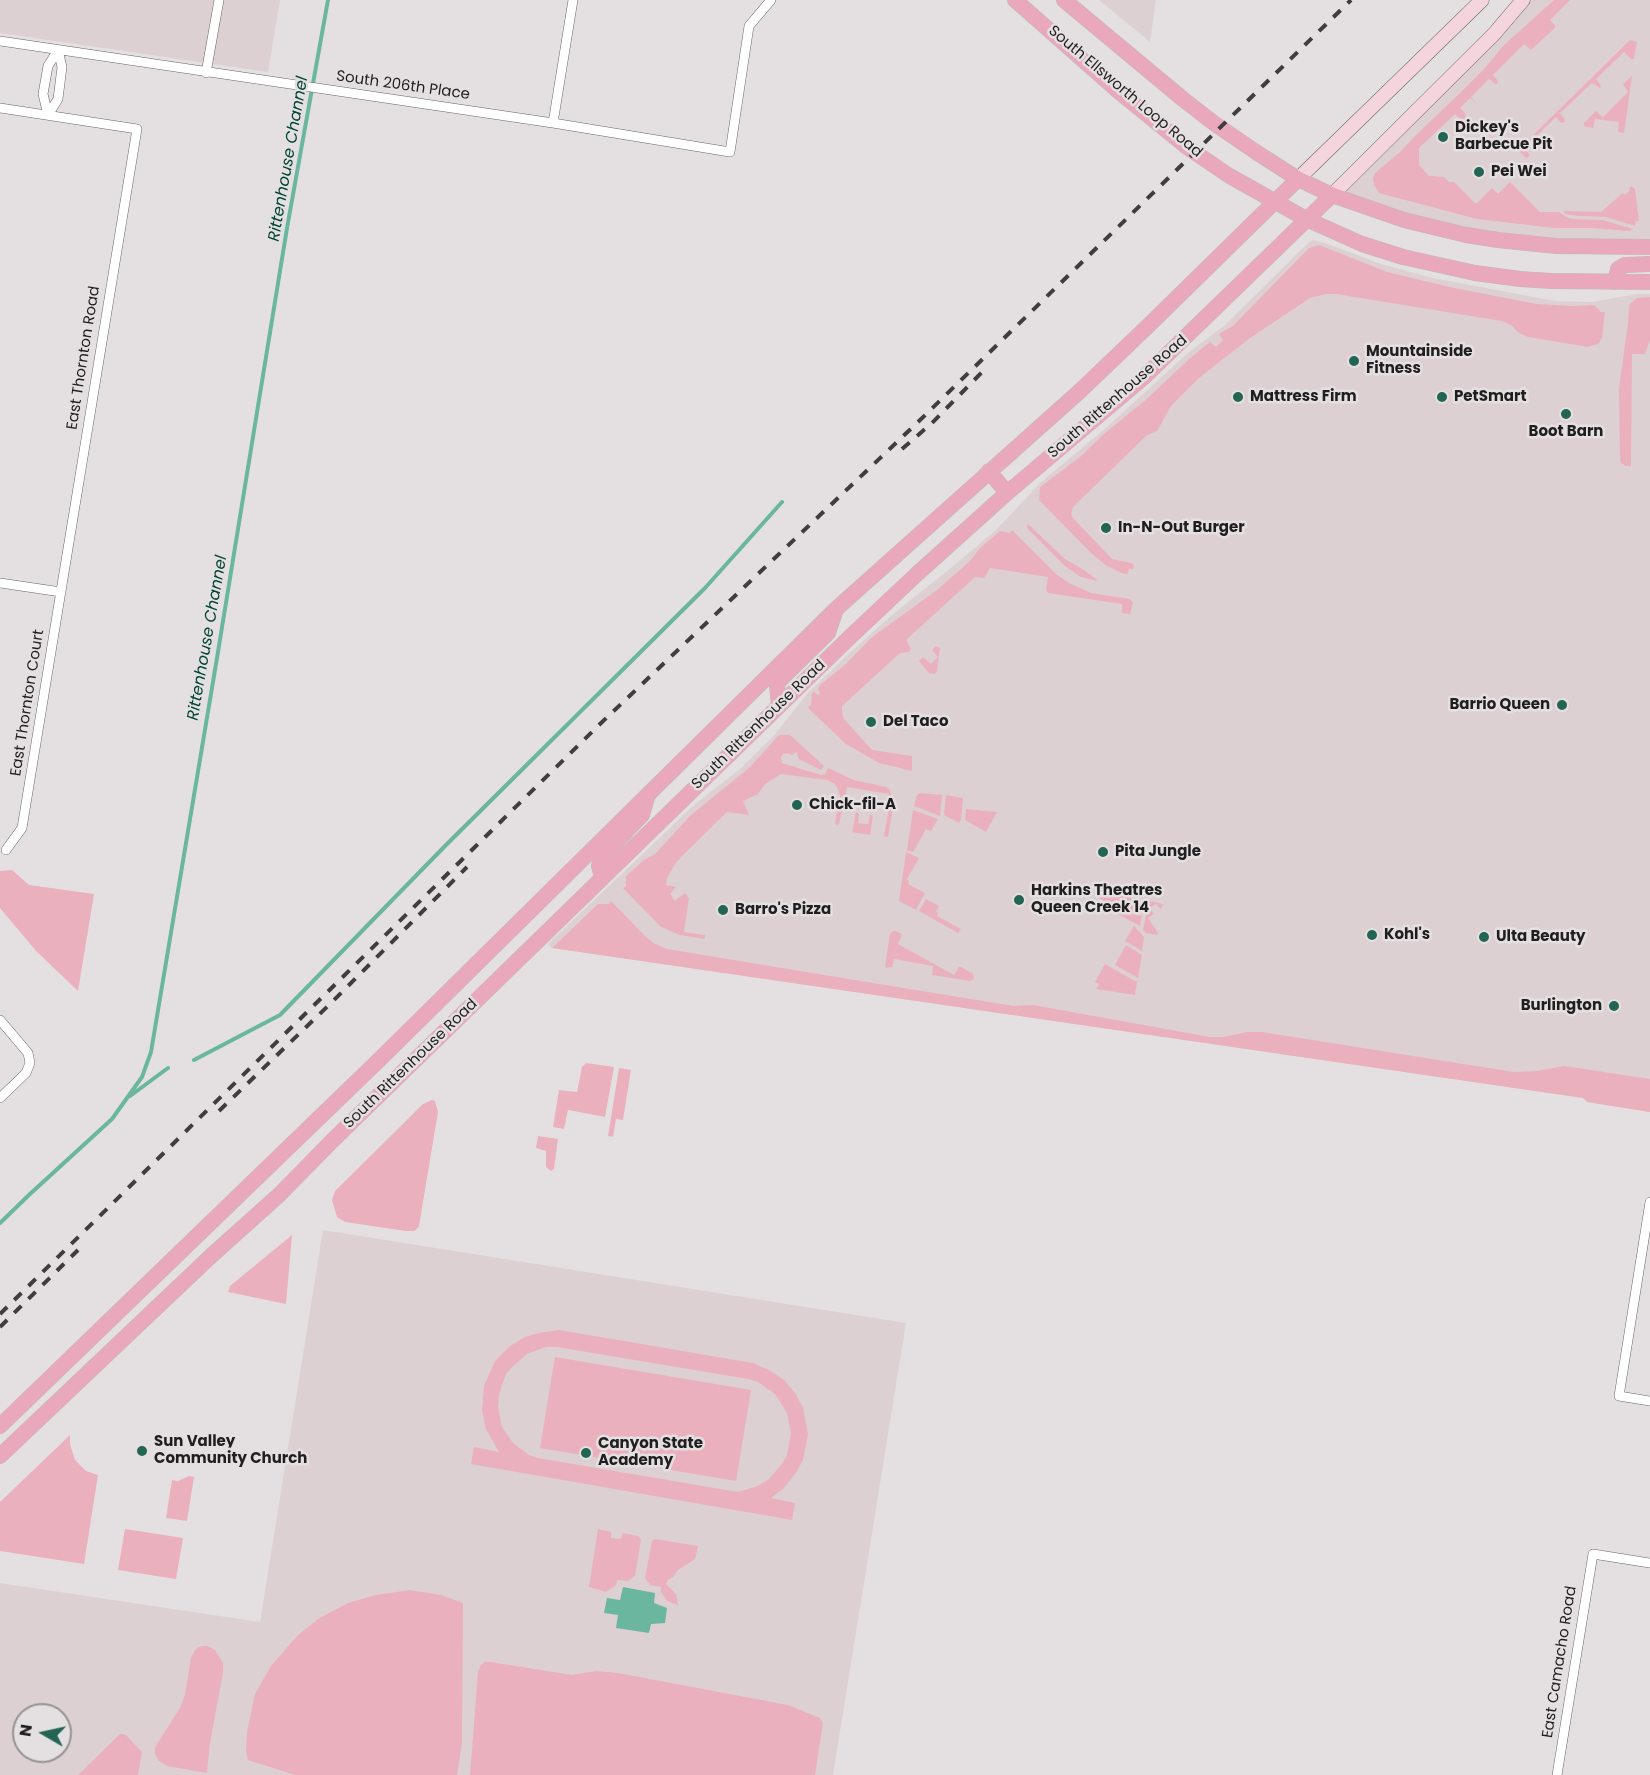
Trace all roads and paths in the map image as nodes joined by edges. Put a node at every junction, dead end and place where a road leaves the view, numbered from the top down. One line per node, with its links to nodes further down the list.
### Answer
1 (219, 0): 10 (street)
2 (573, 0): 13 (street)
3 (771, 0): 13 (street, South 206th Place)
4 (1015, 0): 16 (main road, South Ellsworth Loop Road)
5 (1064, 0): 14 (main road, South Ellsworth Loop Road)
6 (1482, 0): 14 (main road, South Rittenhouse Road)
7 (1523, 0): 15 (main road, South Rittenhouse Road)
8 (0, 41): 9 (street, South 206th Place)
9 (58, 50): 10 (street, South 206th Place); 12 (street); 12 (street)
10 (206, 73): 13 (street, South 206th Place)
11 (0, 108): 12 (street)
12 (48, 116): 25 (street, East Thornton Road)
13 (553, 123)
14 (1298, 178): 15 (main road, South Ellsworth Loop Road); 16 (main road, South Rittenhouse Road)
15 (1332, 195): 17 (main road, South Rittenhouse Road); 18 (main road, South Ellsworth Loop Road)
16 (1274, 202): 17 (main road, South Ellsworth Loop Road); 22 (main road, South Rittenhouse Road)
17 (1306, 219): 20 (main road, South Ellsworth Loop Road); 23 (main road, South Rittenhouse Road)
18 (1650, 247)
19 (1650, 264): 20 (main road)
20 (1615, 282): 21 (main road, South Ellsworth Loop Road)
21 (1650, 282)
22 (988, 471): 23 (main road); 26 (main road, South Rittenhouse Road)
23 (1007, 493): 27 (main road, South Rittenhouse Road)
24 (0, 583): 25 (street)
25 (61, 592): 29 (street, East Thornton Court)
26 (836, 609): 27 (main road); 28 (main road, South Rittenhouse Road)
27 (779, 705): 30 (main road, South Rittenhouse Road)
28 (648, 794): 30 (main road); 33 (main road, South Rittenhouse Road)
29 (6, 850)
30 (602, 877): 34 (main road, South Rittenhouse Road)
31 (0, 1020): 32 (street)
32 (0, 1098)
33 (264, 1172): 34 (main road); 37 (main road, South Rittenhouse Road)
34 (283, 1191): 38 (main road, South Rittenhouse Road)
35 (1650, 1202): 36 (street)
36 (1650, 1401)
37 (0, 1426)
38 (0, 1456)
39 (1650, 1563): 40 (street, East Camacho Road)
40 (1557, 1775)

